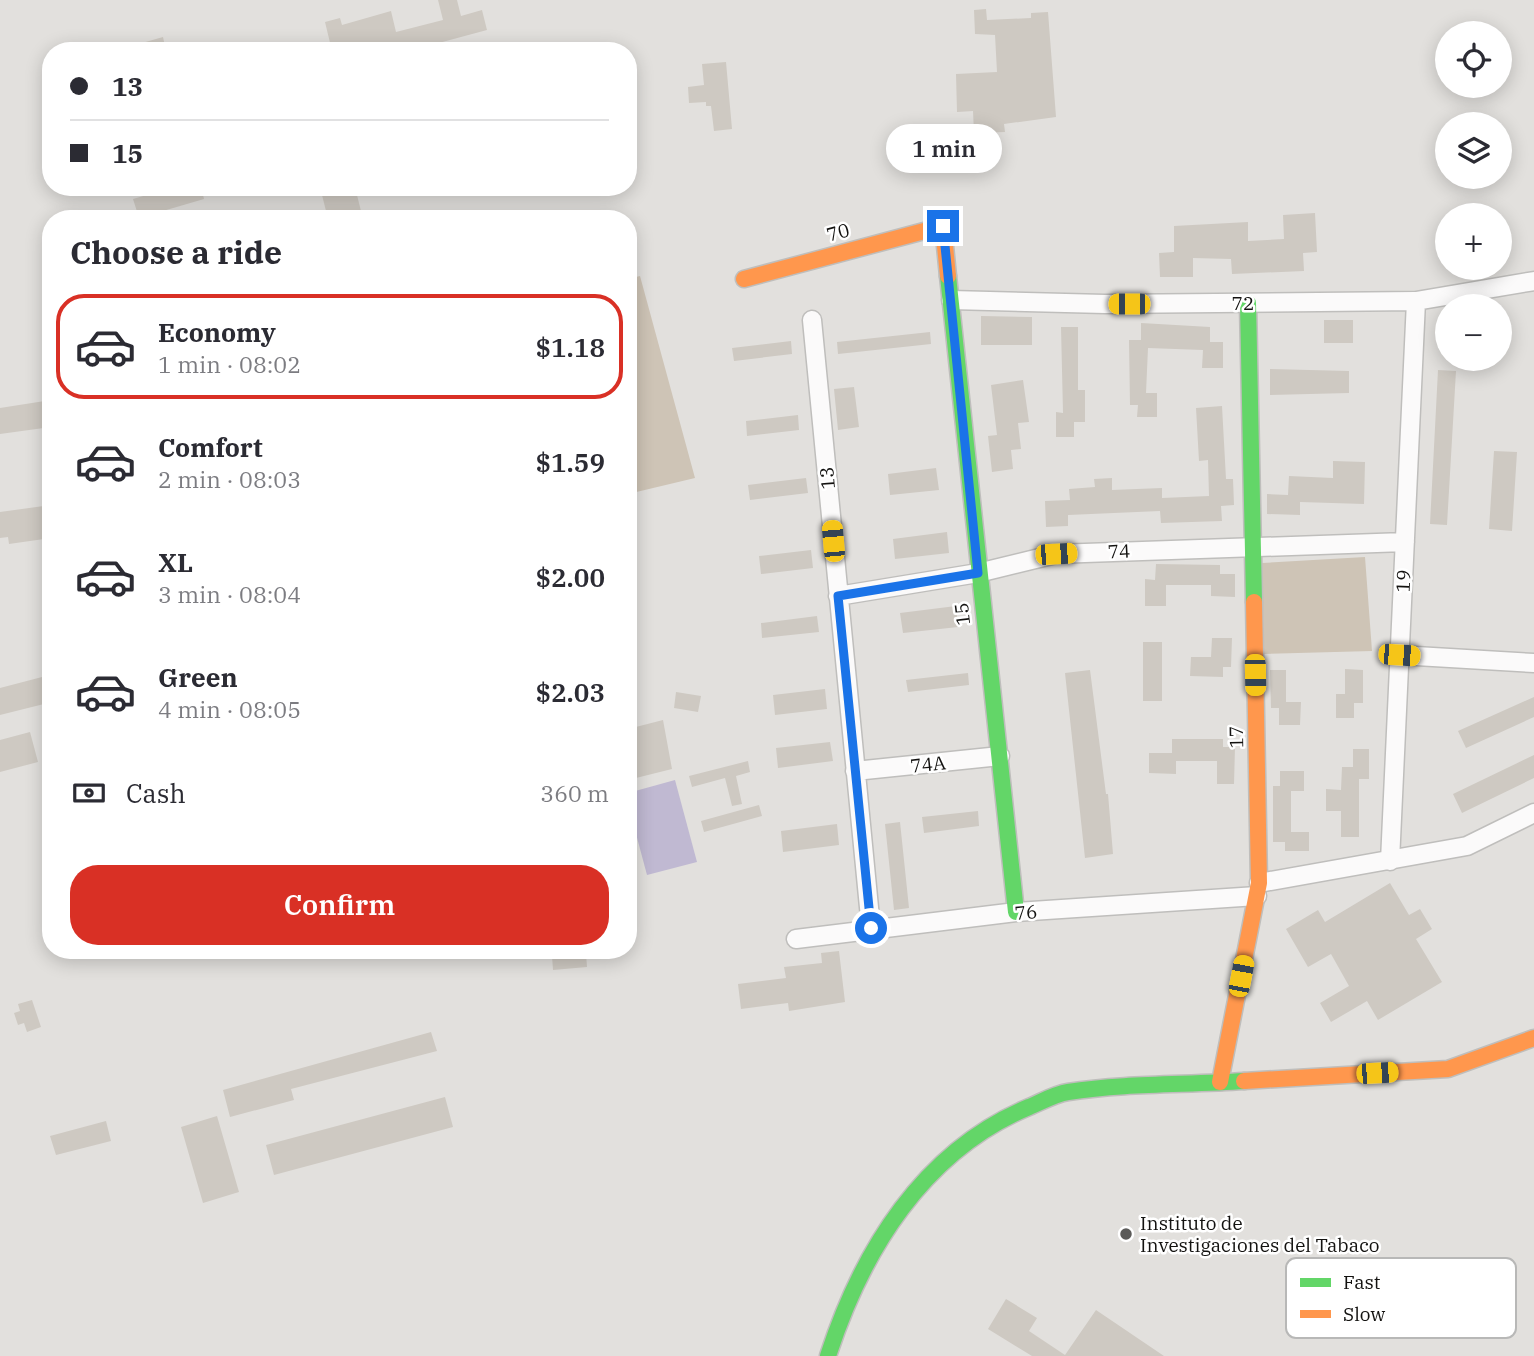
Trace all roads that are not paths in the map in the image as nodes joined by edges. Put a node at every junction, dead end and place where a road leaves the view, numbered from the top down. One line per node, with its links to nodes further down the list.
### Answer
1 (943, 226): 2 (street, 70); 4 (street, 15)
2 (744, 279)
3 (1534, 281): 5 (street, 72)
4 (951, 300): 6 (street, 72); 10 (street, 15)
5 (1416, 302): 6 (street, 72); 8 (street, 19)
6 (1248, 303): 9 (street, 17)
7 (812, 320): 11 (street, 13)
8 (1405, 542): 9 (street, 74); 12 (street, 19)
9 (1253, 545): 10 (street, 74); 18 (street, 17)
10 (978, 573): 11 (street, 74); 14 (street, 15)
11 (838, 596): 15 (street, 13)
12 (1399, 655): 13 (street); 17 (street, 19)
13 (1534, 663)
14 (1000, 756): 15 (street, 74A); 19 (street, 15)
15 (855, 771): 20 (street, 13)
16 (1534, 813): 17 (street, 76)
17 (1390, 861): 18 (street, 76)
18 (1258, 889): 19 (street, 76); 23 (street, 17)
19 (1016, 912): 20 (street, 76)
20 (871, 928): 21 (street, 76)
21 (796, 939)
22 (1534, 1038): 23 (street)
23 (1220, 1082): 24 (street)
24 (828, 1356)

